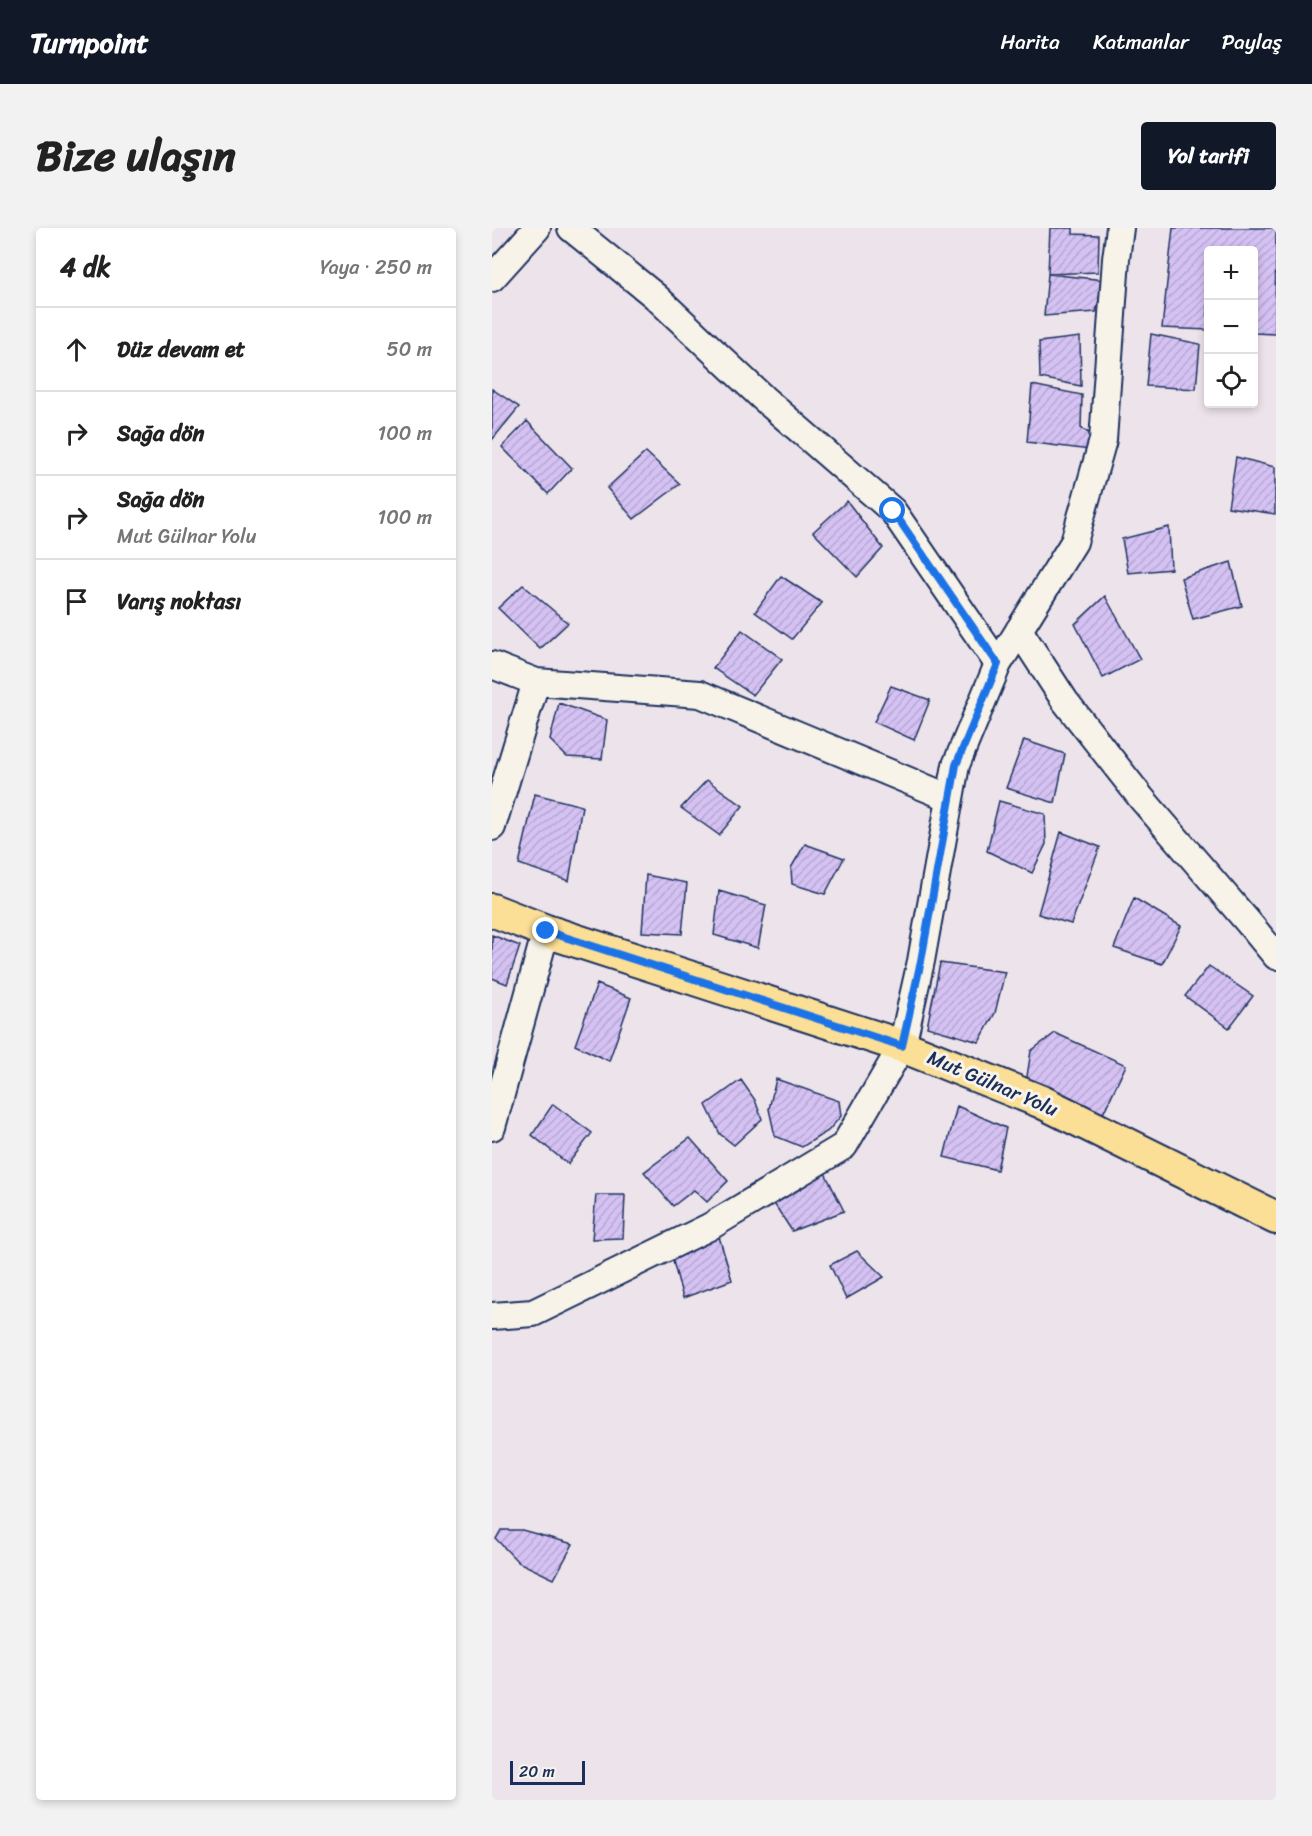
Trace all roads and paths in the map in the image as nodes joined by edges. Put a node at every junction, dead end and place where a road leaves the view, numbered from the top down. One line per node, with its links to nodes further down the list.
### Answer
1 (537, 228): 4 (street)
2 (571, 228): 6 (street)
3 (1120, 228): 5 (street)
4 (492, 278)
5 (1019, 630): 6 (street); 13 (street)
6 (998, 664): 9 (street)
7 (492, 665): 8 (street)
8 (536, 682): 9 (street); 10 (street)
9 (950, 798): 14 (street)
10 (492, 827)
11 (492, 910): 12 (main road, Mut Gülnar Yolu)
12 (546, 931): 14 (main road, Mut Gülnar Yolu); 15 (street)
13 (1276, 956)
14 (902, 1046): 16 (main road, Mut Gülnar Yolu); 17 (street)
15 (492, 1127)
16 (1276, 1218)
17 (492, 1316)

